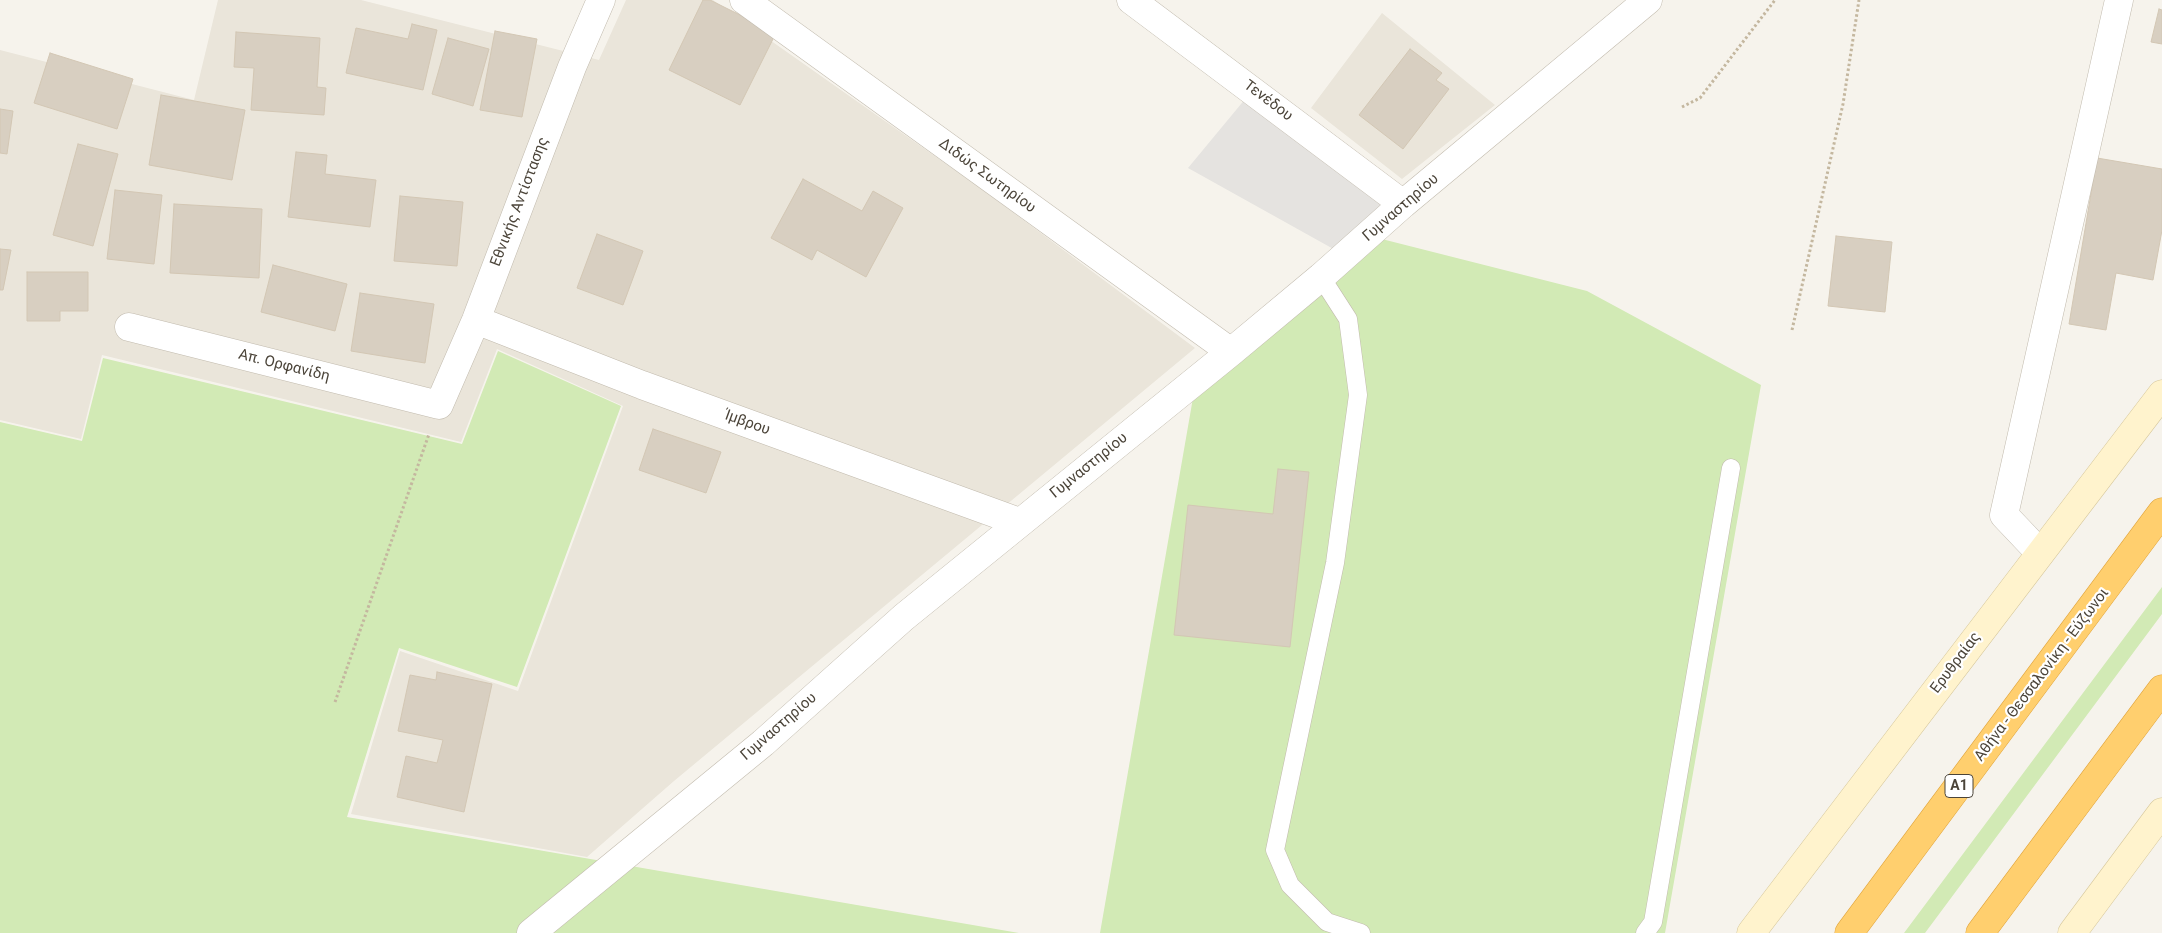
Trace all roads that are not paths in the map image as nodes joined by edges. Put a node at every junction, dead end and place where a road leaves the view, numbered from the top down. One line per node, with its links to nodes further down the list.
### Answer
1 (601, 0): 8 (street, Εθνικής Αντίστασης)
2 (744, 0): 10 (street, Διδώς Σωτηρίου)
3 (1131, 0): 6 (street, Τενέδου)
4 (2119, 0): 16 (street)
5 (1638, 2): 6 (street, Γυμναστηρίου)
6 (1403, 204): 7 (street, Γυμναστηρίου)
7 (1321, 277): 10 (street, Γυμναστηρίου); 20 (lane)
8 (476, 320): 12 (street, Εθνικής Αντίστασης); 15 (street, Ίμβρου)
9 (129, 327): 12 (street, Απ. Ορφανίδη)
10 (1231, 352): 15 (street, Γυμναστηρίου)
11 (2162, 394): 16 (main road, Ερυθραίας)
12 (439, 405)
13 (1731, 468): 21 (lane)
14 (2162, 512): 23 (highway, Αθήνα - Θεσσαλονίκη - Εύζωνοι / Α1)
15 (1019, 522): 19 (street, Γυμναστηρίου)
16 (2040, 553): 22 (main road, Ερυθραίας)
17 (2162, 689): 24 (highway)
18 (2162, 812): 25 (main road)
19 (531, 933)
20 (1361, 933)
21 (1645, 933)
22 (1751, 933)
23 (1850, 933)
24 (1980, 933)
25 (2072, 933)

